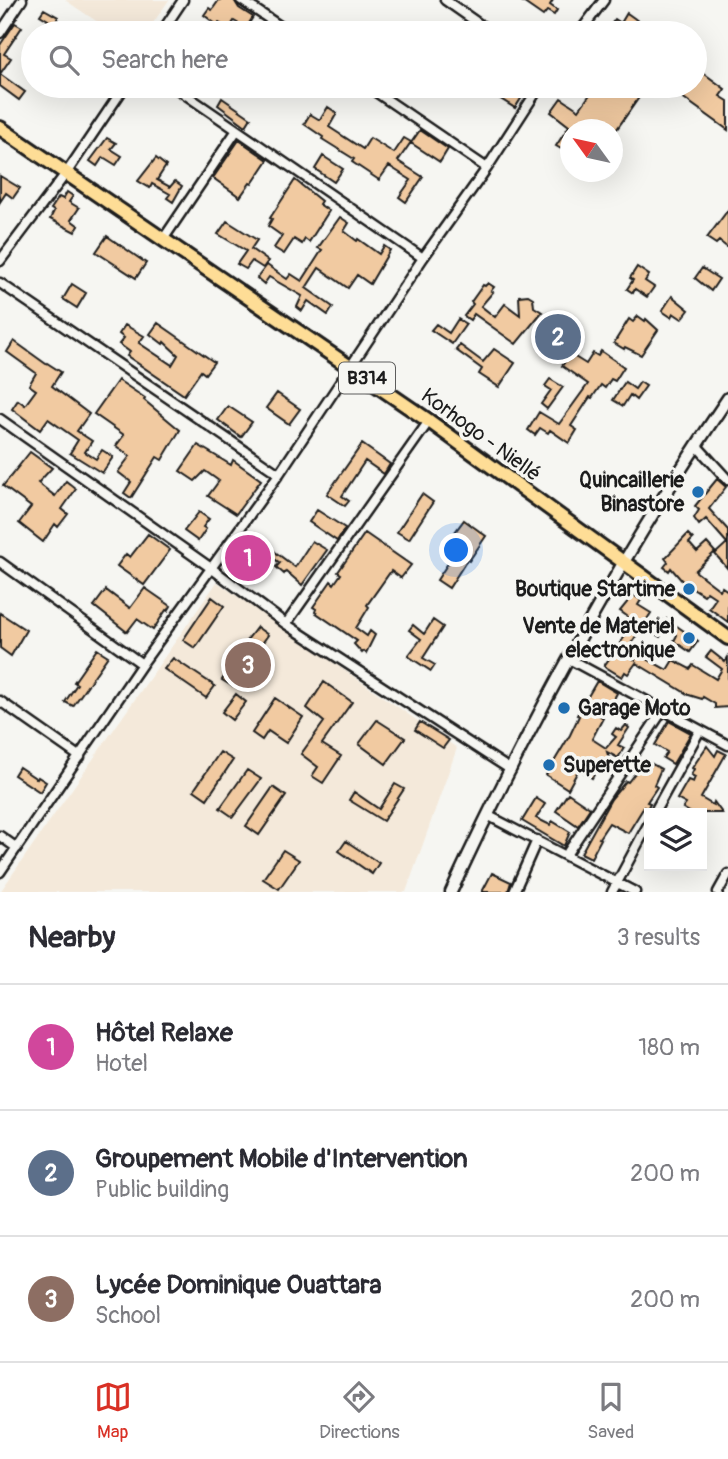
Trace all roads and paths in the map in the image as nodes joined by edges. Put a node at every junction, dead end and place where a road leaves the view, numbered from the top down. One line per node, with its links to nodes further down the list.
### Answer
1 (22, 0): 10 (street)
2 (183, 0): 6 (street)
3 (241, 0): 7 (street)
4 (445, 0): 8 (street)
5 (604, 0): 9 (street)
6 (168, 21)
7 (272, 21)
8 (475, 21)
9 (588, 21)
10 (0, 33)
11 (117, 98): 18 (street)
12 (190, 98): 16 (street)
13 (384, 98): 17 (street)
14 (532, 98): 17 (street)
15 (0, 128): 18 (main road, Korhogo - Niellé / B314)
16 (237, 130): 19 (street); 20 (street)
17 (487, 169): 20 (street)
18 (67, 172): 19 (main road, Korhogo - Niellé / B314); 21 (street)
19 (164, 238): 23 (main road, Korhogo - Niellé / B314)
20 (423, 258): 23 (street)
21 (0, 261)
22 (0, 283): 28 (street)
23 (351, 366): 26 (main road, Korhogo - Niellé / B314); 28 (street)
24 (728, 398): 27 (street)
25 (0, 419): 32 (street)
26 (429, 421): 31 (main road, Korhogo - Niellé / B314); 33 (street)
27 (696, 445): 29 (street); 31 (street)
28 (279, 474): 32 (street)
29 (728, 480)
30 (0, 562): 36 (street)
31 (623, 562): 34 (main road, Korhogo - Niellé / B314); 35 (street)
32 (211, 568): 33 (street); 36 (street)
33 (286, 624): 42 (street)
34 (728, 638)
35 (569, 660): 38 (street); 42 (street)
36 (142, 664): 41 (street)
37 (0, 701): 41 (street)
38 (663, 710): 39 (street); 49 (street)
39 (700, 730): 40 (street); 43 (street)
40 (728, 745)
41 (80, 757): 48 (street)
42 (511, 770): 44 (street)
43 (657, 808)
44 (489, 816): 47 (street); 53 (street)
45 (644, 832): 52 (street)
46 (0, 836): 48 (street)
47 (537, 840): 49 (street); 54 (street)
48 (17, 848): 50 (street)
49 (566, 855): 52 (street)
50 (0, 872)
51 (728, 874): 57 (street)
52 (617, 882): 55 (street); 56 (street)
53 (451, 892)
54 (514, 892)
55 (612, 892)
56 (635, 892)
57 (718, 892)

